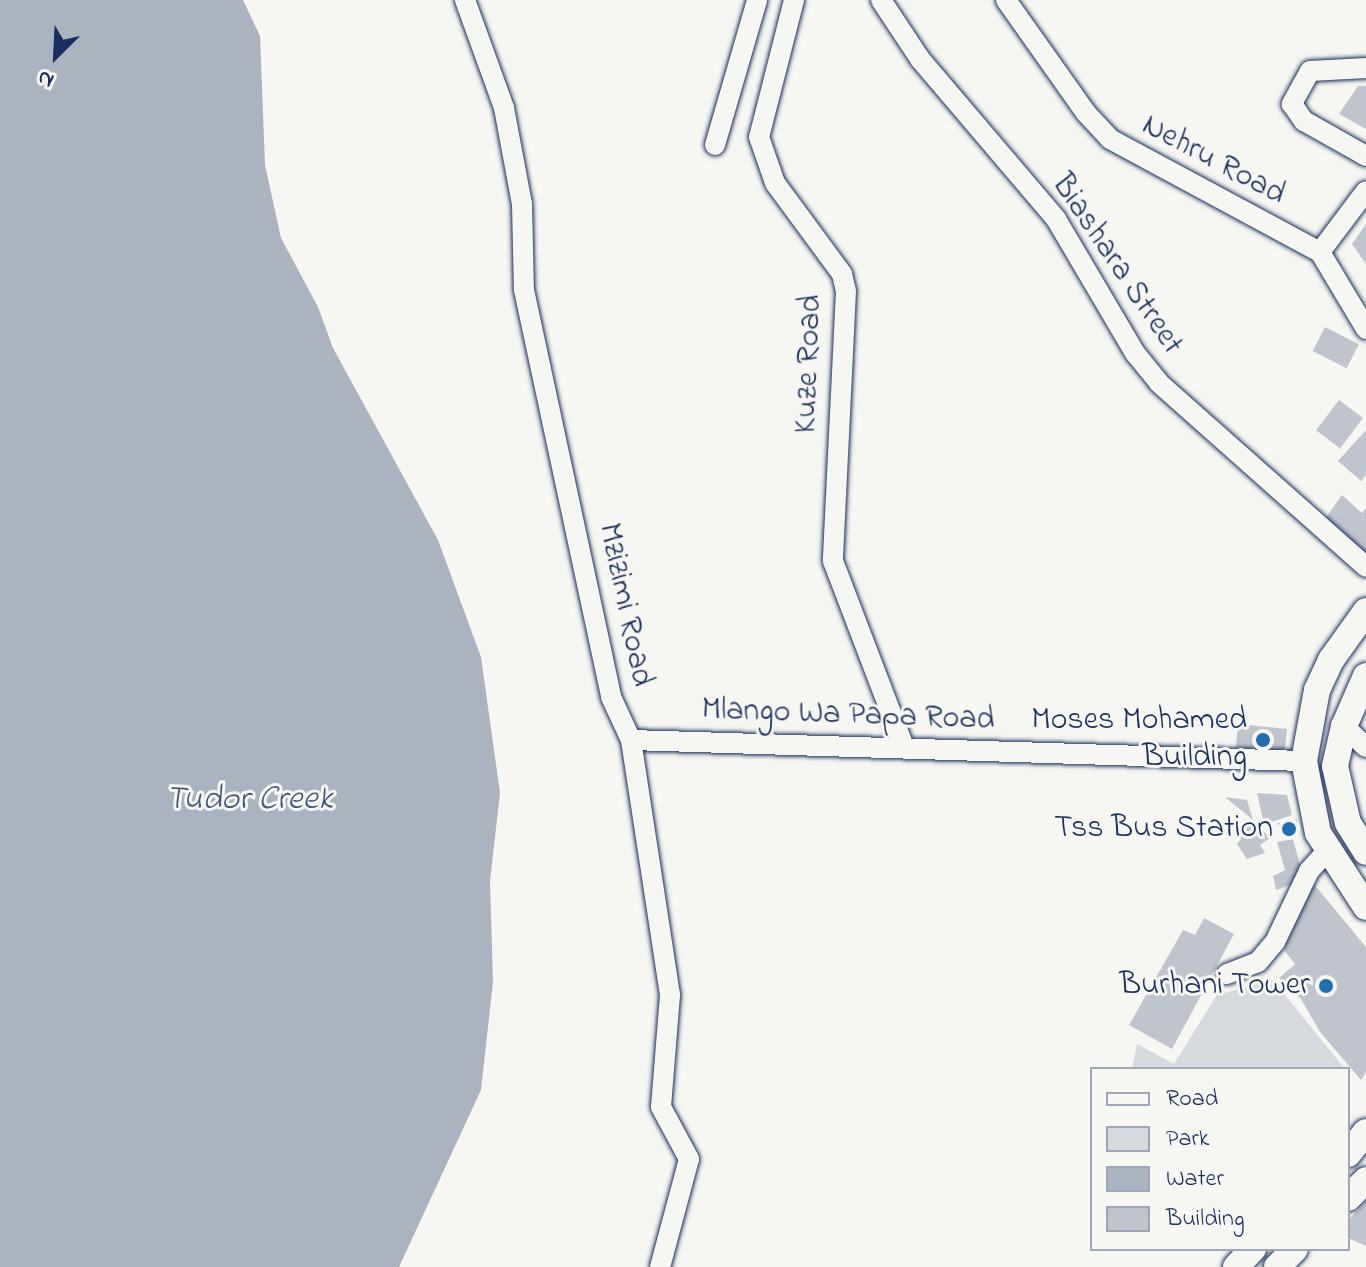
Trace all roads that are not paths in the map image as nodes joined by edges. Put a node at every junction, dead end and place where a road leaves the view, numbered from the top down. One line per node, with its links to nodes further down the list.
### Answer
1 (465, 0): 16 (street, Mzizimi Road)
2 (757, 0): 7 (street)
3 (794, 0): 17 (street, Kuze Road)
4 (881, 0): 12 (street, Biashara Street)
5 (1006, 0): 10 (street, Nehru Road)
6 (1366, 68): 8 (street)
7 (715, 145)
8 (1366, 156)
9 (1366, 191): 10 (street)
10 (1320, 252): 11 (street)
11 (1366, 329)
12 (1366, 567)
13 (1366, 611): 19 (main road)
14 (1366, 676): 15 (main road)
15 (1344, 726): 18 (street); 21 (main road)
16 (631, 740): 17 (street, Mlango Wa Papa Road); 30 (street, Mzizimi Road)
17 (904, 747): 19 (street, Mlango Wa Papa Road)
18 (1366, 747)
19 (1304, 761): 20 (main road)
20 (1328, 850): 22 (main road); 23 (street)
21 (1366, 852)
22 (1366, 907)
23 (1227, 974)
24 (1366, 1132): 25 (main road)
25 (1350, 1152)
26 (1366, 1180): 27 (main road)
27 (1350, 1196)
28 (1251, 1251): 31 (main road)
29 (1293, 1251): 32 (main road)
30 (660, 1267)
31 (1236, 1267)
32 (1277, 1267)

